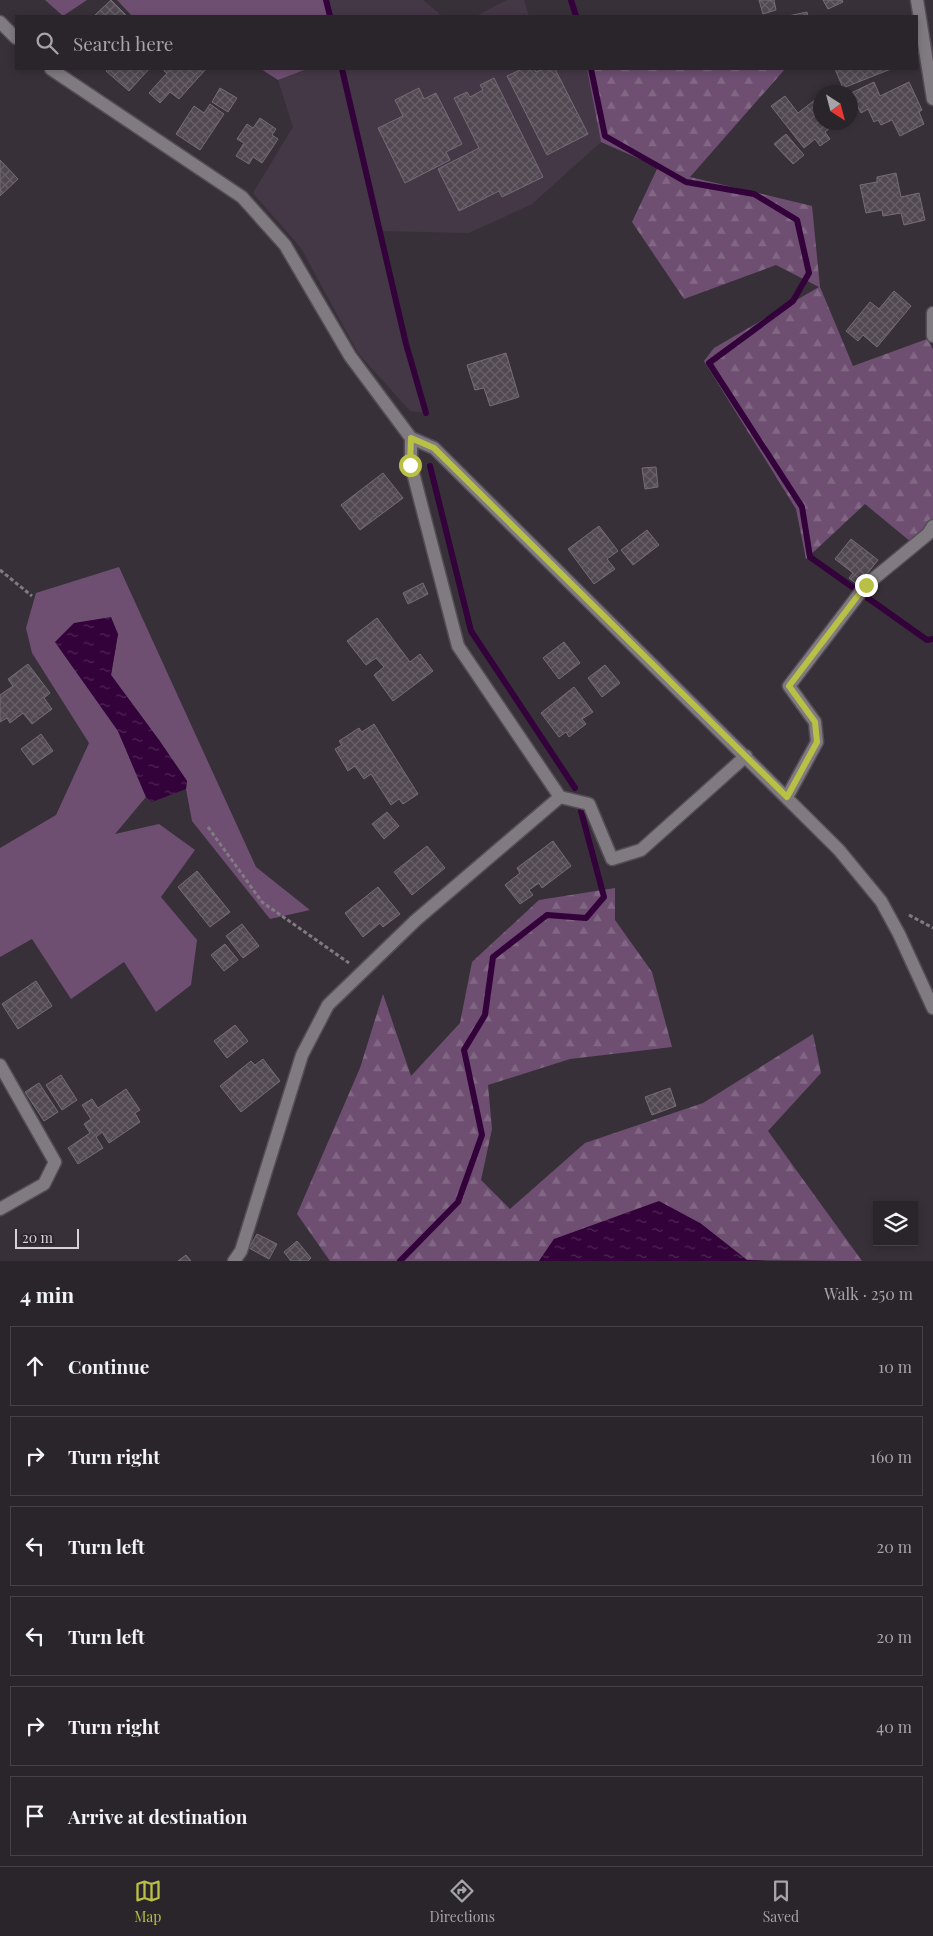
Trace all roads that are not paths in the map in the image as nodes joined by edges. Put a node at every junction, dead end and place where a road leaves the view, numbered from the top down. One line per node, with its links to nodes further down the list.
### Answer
1 (917, 0): 3 (street)
2 (0, 22): 4 (street)
3 (927, 25): 6 (street)
4 (15, 37)
5 (52, 70): 9 (street)
6 (933, 99)
7 (933, 313): 8 (street)
8 (933, 336)
9 (411, 438): 11 (street); 12 (street)
10 (933, 526): 13 (street)
11 (746, 756): 12 (street); 13 (street)
12 (560, 796): 17 (street)
13 (787, 797): 14 (street)
14 (933, 1008)
15 (0, 1064): 16 (street)
16 (0, 1209)
17 (234, 1261)

